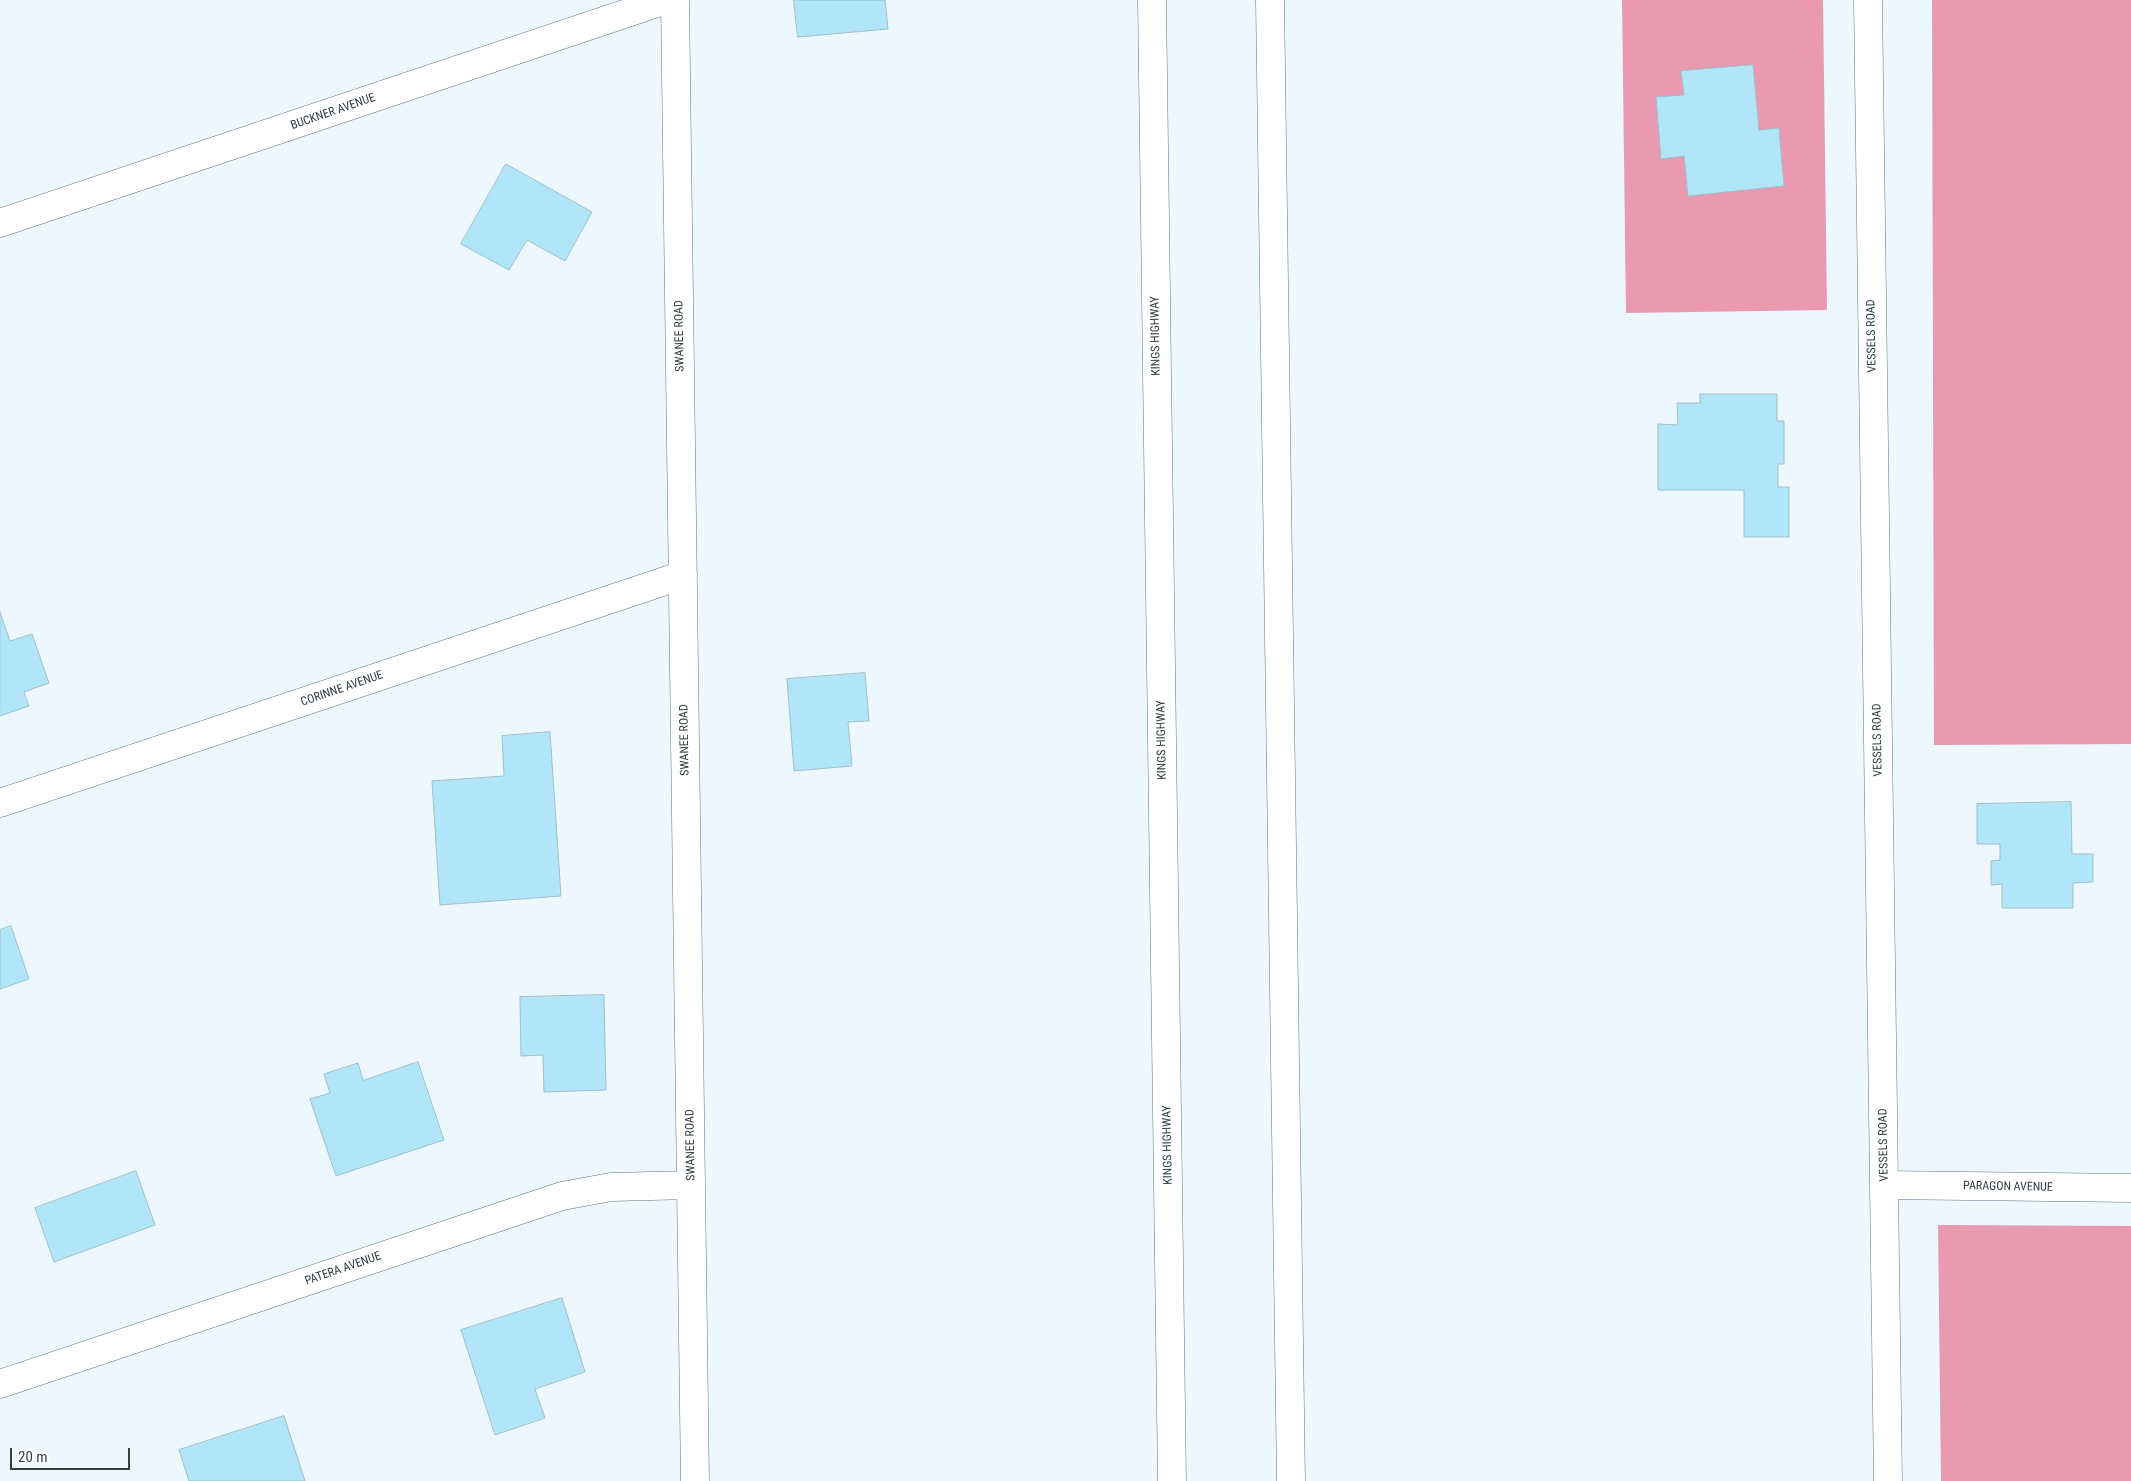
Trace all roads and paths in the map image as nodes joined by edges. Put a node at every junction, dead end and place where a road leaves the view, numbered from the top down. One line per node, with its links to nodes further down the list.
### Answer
1 (666, 0): 6 (street, BUCKNER AVENUE)
2 (675, 0): 7 (street, SWANEE ROAD)
3 (1152, 0): 14 (street, KINGS HIGHWAY)
4 (1270, 0): 15 (street)
5 (1868, 0): 9 (street, VESSELS ROAD)
6 (0, 223)
7 (683, 575): 8 (street, CORINNE AVENUE); 10 (street, SWANEE ROAD)
8 (0, 804)
9 (1884, 1185): 11 (street, PARAGON AVENUE); 16 (street, VESSELS ROAD)
10 (691, 1186): 12 (street, PATERA AVENUE); 13 (street, SWANEE ROAD)
11 (2131, 1188)
12 (0, 1384)
13 (695, 1481)
14 (1172, 1481)
15 (1291, 1481)
16 (1888, 1481)

